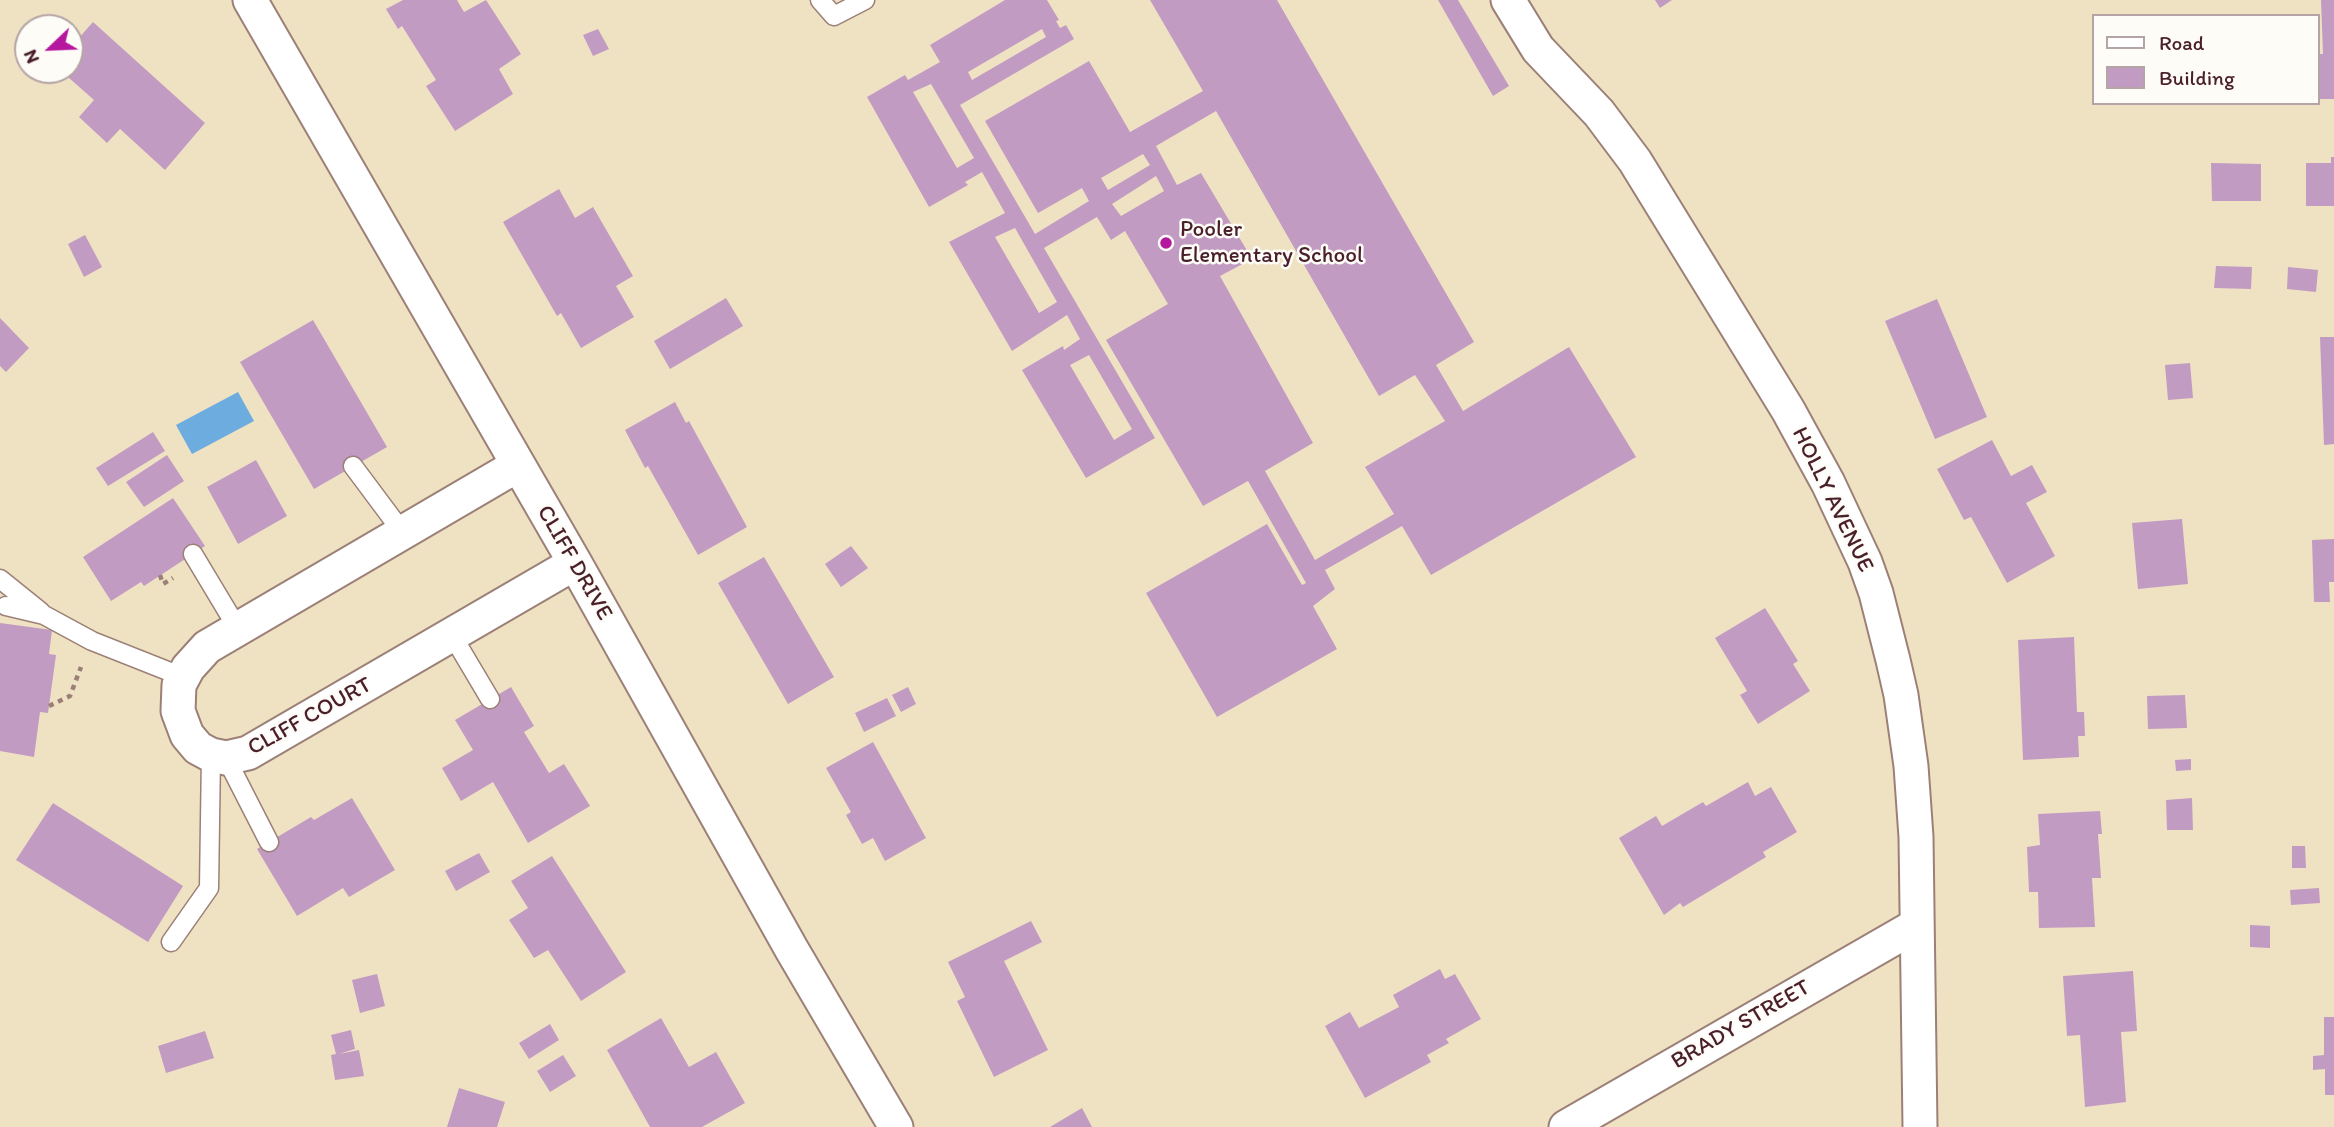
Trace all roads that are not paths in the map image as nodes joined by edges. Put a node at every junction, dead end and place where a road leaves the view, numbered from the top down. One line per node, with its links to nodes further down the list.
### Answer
1 (250, 0): 7 (street, CLIFF DRIVE)
2 (820, 0): 3 (lane)
3 (865, 0)
4 (1508, 0): 6 (street, HOLLY AVENUE)
5 (1526, 0): 6 (street)
6 (1574, 87): 21 (street, HOLLY AVENUE)
7 (518, 465): 9 (street); 11 (street, CLIFF DRIVE)
8 (353, 467): 9 (lane)
9 (403, 533): 15 (street)
10 (193, 554): 15 (lane)
11 (575, 563): 16 (street, CLIFF COURT); 23 (street, CLIFF DRIVE)
12 (0, 579): 14 (lane)
13 (6, 607): 14 (lane)
14 (44, 614): 17 (lane)
15 (238, 629): 17 (street)
16 (452, 635): 18 (lane); 19 (street, CLIFF COURT)
17 (183, 677): 19 (street)
18 (490, 699)
19 (218, 757): 20 (lane); 22 (lane)
20 (269, 842)
21 (1917, 925): 24 (street, BRADY STREET); 25 (street, HOLLY AVENUE)
22 (171, 942)
23 (896, 1127)
24 (1566, 1127)
25 (1920, 1127)

